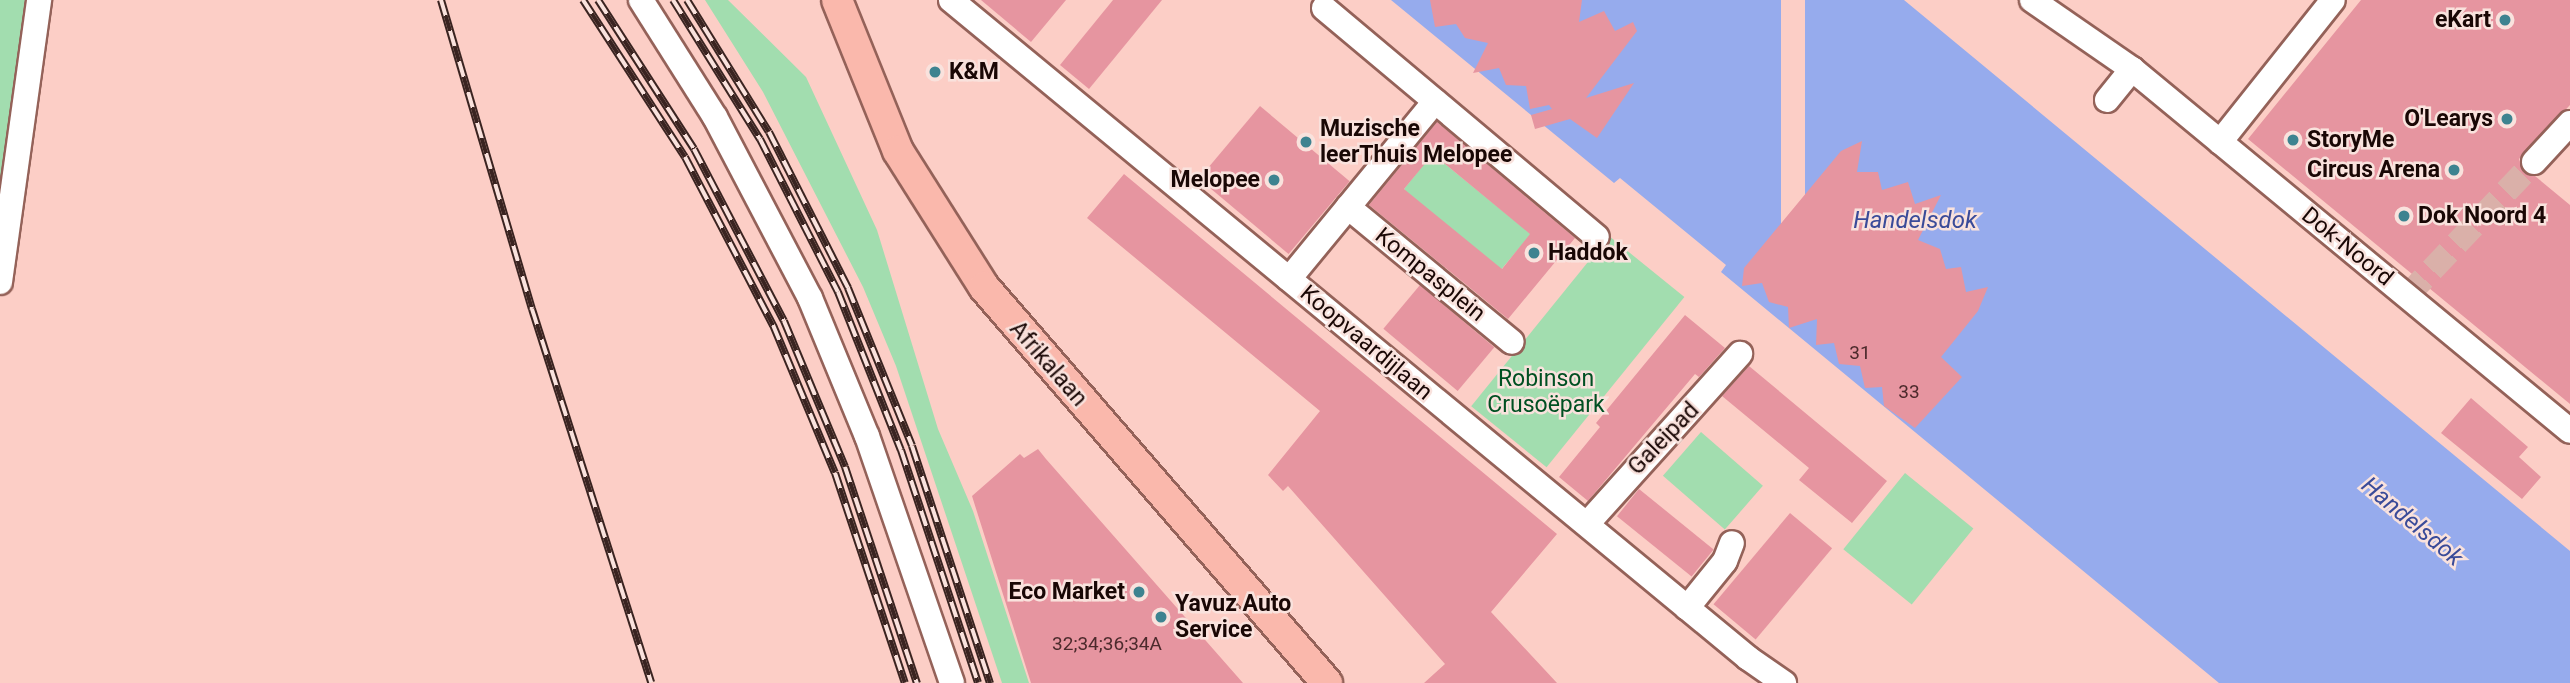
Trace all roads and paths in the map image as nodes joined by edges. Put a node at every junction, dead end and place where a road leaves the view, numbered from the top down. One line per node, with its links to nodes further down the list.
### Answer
1 (39, 0): 18 (street)
2 (641, 0): 25 (street)
3 (837, 0): 26 (main road, Afrikalaan)
4 (951, 0): 17 (street, Koopvaardijlaan)
5 (2032, 0): 9 (street, Dok-Noord)
6 (2058, 0): 9 (street, Dok-Noord)
7 (2333, 0): 13 (street)
8 (1324, 8): 11 (street)
9 (2129, 66): 10 (street); 13 (street, Dok-Noord)
10 (2107, 100)
11 (1435, 102): 15 (street); 16 (street)
12 (2568, 131): 14 (street)
13 (2220, 142): 21 (street, Dok-Noord)
14 (2534, 162)
15 (1348, 208): 17 (street); 19 (street, Kompasplein)
16 (1597, 237)
17 (1289, 279): 22 (street, Koopvaardijlaan)
18 (0, 282)
19 (1512, 342)
20 (1740, 354): 22 (street, Galeipad)
21 (2570, 431)
22 (1587, 524): 24 (street, Koopvaardijlaan)
23 (1732, 543): 24 (street)
24 (1687, 608): 27 (street, Koopvaardijlaan)
25 (952, 683)
26 (1327, 683)
27 (1784, 683)

